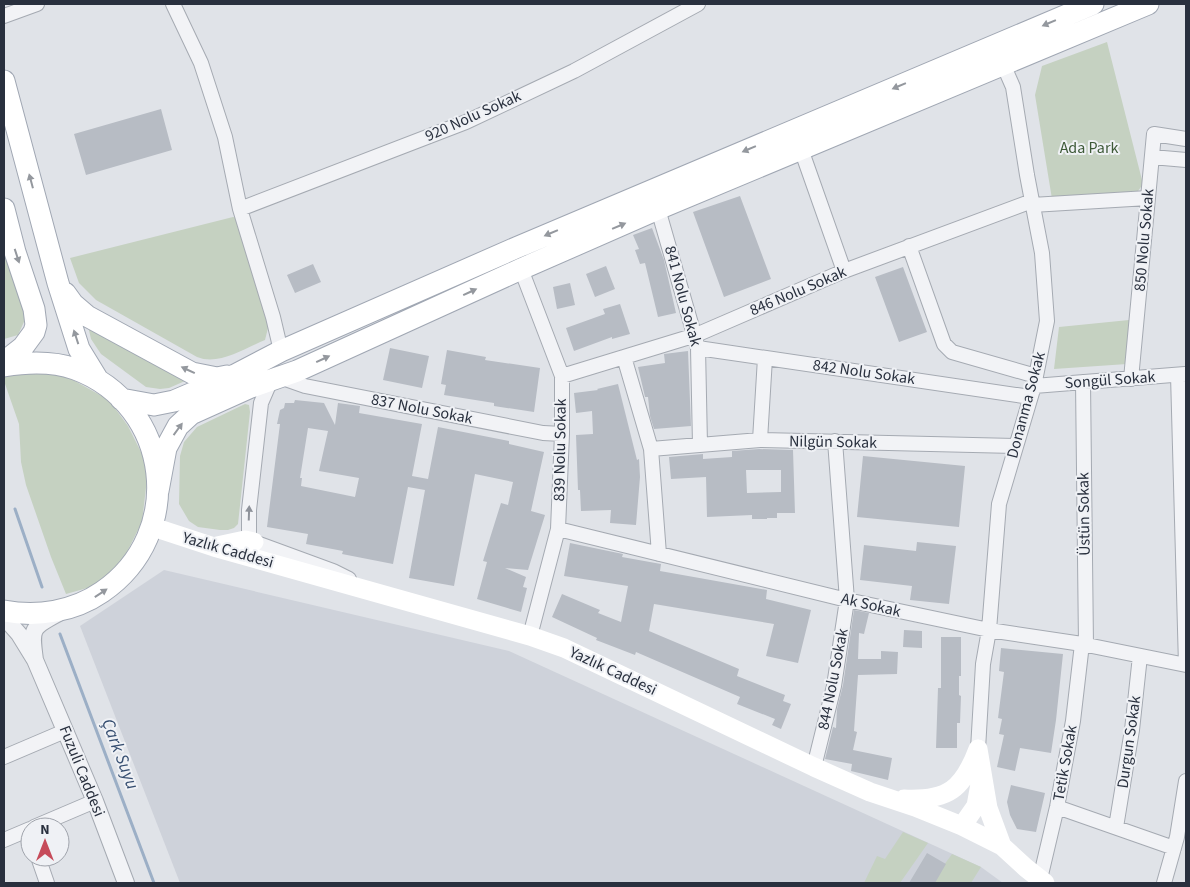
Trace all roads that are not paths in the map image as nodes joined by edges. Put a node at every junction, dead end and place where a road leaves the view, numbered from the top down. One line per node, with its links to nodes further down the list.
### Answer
1 (36, 4): 6 (street)
2 (173, 4): 16 (street)
3 (698, 4): 16 (street, 920 Nolu Sokak)
4 (1094, 4): 23 (main road, one-way to 23)
5 (1148, 4): 7 (main road)
6 (4, 16)
7 (1003, 64): 10 (main road); 14 (street, Donanma Sokak)
8 (4, 81): 21 (main road, one-way to 8)
9 (1186, 139): 11 (street, 850 Nolu Sokak)
10 (801, 149): 17 (main road); 20 (street)
11 (1152, 157): 12 (street); 13 (street, 850 Nolu Sokak)
12 (1186, 160)
13 (1148, 198): 14 (street, 846 Nolu Sokak); 31 (street, 850 Nolu Sokak)
14 (1032, 203): 18 (street, 846 Nolu Sokak); 34 (street, Donanma Sokak)
15 (4, 209): 26 (main road, one-way to 26)
16 (240, 209): 23 (street)
17 (658, 209): 19 (main road, one-way to 17); 22 (street, 841 Nolu Sokak)
18 (910, 246): 20 (street, 846 Nolu Sokak); 34 (street)
19 (521, 269): 29 (street, 839 Nolu Sokak); 30 (main road, one-way to 19)
20 (844, 271): 22 (street, 846 Nolu Sokak)
21 (58, 283): 28 (main road, one-way to 21); 32 (main road, one-way to 21)
22 (697, 342): 24 (street, 846 Nolu Sokak); 25 (street, 842 Nolu Sokak); 39 (street, 841 Nolu Sokak)
23 (281, 351): 28 (main road)
24 (624, 357): 29 (street, 846 Nolu Sokak); 41 (street)
25 (765, 358): 34 (street, 842 Nolu Sokak); 37 (street)
26 (4, 364): 32 (main road)
27 (1182, 374): 31 (street, Songül Sokak); 58 (street)
28 (235, 375): 35 (main road)
29 (562, 376): 36 (street, 839 Nolu Sokak)
30 (278, 378): 36 (street, 837 Nolu Sokak); 42 (main road, one-way to 30); 45 (street, one-way to 30)
31 (1131, 378): 33 (street, Songül Sokak)
32 (98, 380): 35 (main road)
33 (1083, 382): 34 (street, Songül Sokak); 55 (street, Üstün Sokak)
34 (1033, 386): 40 (street, Donanma Sokak)
35 (121, 399): 42 (main road)
36 (562, 434): 44 (street, 839 Nolu Sokak)
37 (760, 440): 38 (street, Nilgün Sokak); 39 (street, Nilgün Sokak)
38 (835, 441): 40 (street, Nilgün Sokak); 49 (street, 844 Nolu Sokak)
39 (700, 445): 41 (street, Nilgün Sokak)
40 (1015, 446): 53 (street, Donanma Sokak)
41 (651, 450): 47 (street)
42 (158, 491): 43 (main road)
43 (153, 527): 46 (main road, Yazlık Caddesi); 50 (main road, one-way to 43)
44 (558, 529): 47 (street, Ak Sokak); 54 (street, 839 Nolu Sokak)
45 (254, 542): 46 (main road); 48 (street)
46 (214, 547): 48 (main road, Yazlık Caddesi)
47 (658, 554): 49 (street, Ak Sokak)
48 (367, 589): 54 (main road, Yazlık Caddesi)
49 (847, 600): 53 (street, Ak Sokak); 62 (street, 844 Nolu Sokak)
50 (68, 609): 51 (main road); 57 (street)
51 (4, 611)
52 (4, 617): 57 (street)
53 (989, 630): 55 (street, Ak Sokak); 60 (street, Donanma Sokak)
54 (530, 636): 62 (main road, Yazlık Caddesi)
55 (1084, 645): 56 (street, Ak Sokak); 66 (street, Tetik Sokak)
56 (1140, 656): 58 (street, Ak Sokak); 69 (street, Durgun Sokak)
57 (35, 660): 59 (street, Fuzuli Caddesi)
58 (1186, 665)
59 (65, 731): 61 (street); 65 (street, Fuzuli Caddesi)
60 (978, 749): 64 (main road); 68 (main road); 72 (main road)
61 (4, 757)
62 (814, 767): 64 (main road, Yazlık Caddesi)
63 (1186, 781): 73 (street)
64 (891, 799): 68 (main road, Yazlık Caddesi)
65 (95, 801): 67 (street); 77 (street, Fuzuli Caddesi)
66 (1057, 806): 69 (street); 75 (street, Tetik Sokak)
67 (59, 817)
68 (962, 826): 72 (main road, Yazlık Caddesi)
69 (1116, 827): 73 (street)
70 (20, 834): 71 (street)
71 (4, 840)
72 (1002, 846): 75 (main road, Yazlık Caddesi)
73 (1174, 848): 78 (street)
74 (41, 867): 76 (street)
75 (1042, 881)
76 (47, 883)
77 (126, 883)
78 (1164, 883)

